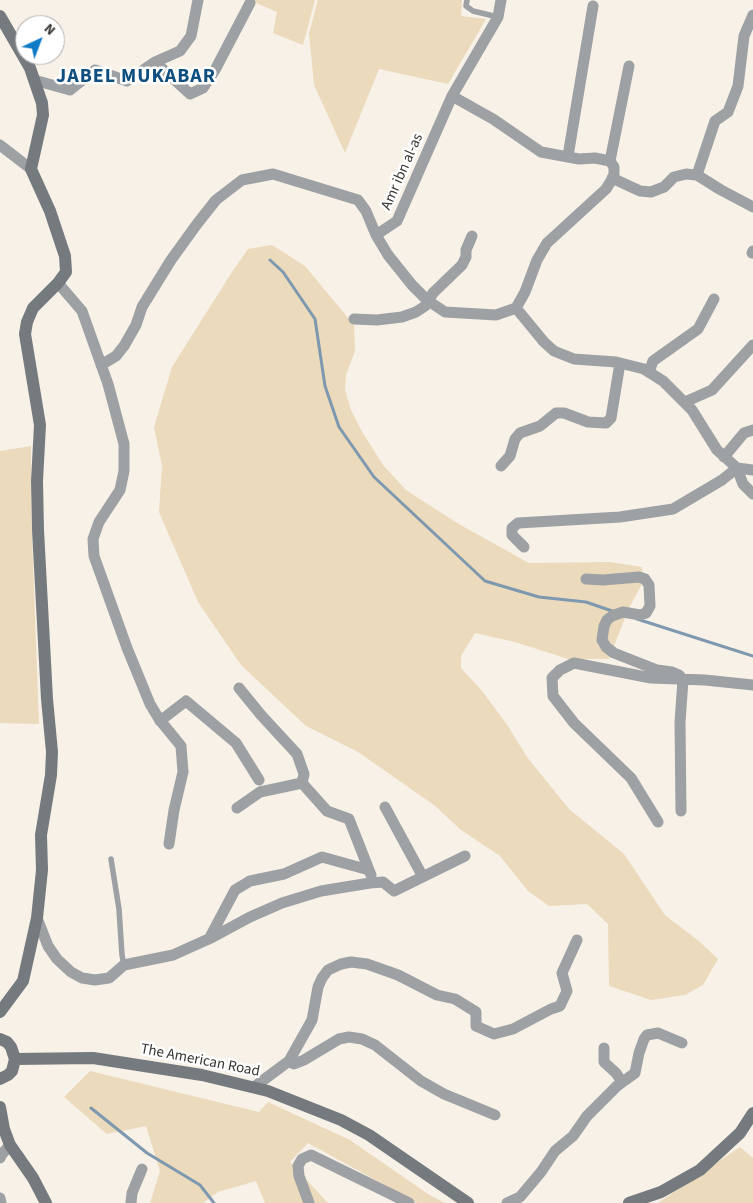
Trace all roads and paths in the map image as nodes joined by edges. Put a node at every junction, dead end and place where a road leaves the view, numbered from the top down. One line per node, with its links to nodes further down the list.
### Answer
1 (198, 0): 9 (street)
2 (467, 0): 8 (lane)
3 (501, 0): 8 (street, Amr ibn al-as)
4 (250, 3): 9 (street)
5 (593, 6): 14 (street)
6 (753, 15): 17 (street)
7 (0, 16): 11 (street)
8 (498, 17): 12 (street, Amr ibn al-as)
9 (155, 62): 11 (street)
10 (629, 66): 15 (street)
11 (34, 80): 16 (street)
12 (452, 96): 14 (street); 20 (street, Amr ibn al-as)
13 (0, 145): 16 (street)
14 (568, 156): 15 (street)
15 (610, 161): 18 (street)
16 (31, 169): 22 (street)
17 (697, 175): 18 (street); 19 (street)
18 (612, 178): 25 (street)
19 (753, 207)
20 (376, 234): 24 (street); 29 (street, Amr ibn al-as)
21 (472, 236): 24 (street)
22 (58, 283): 29 (street); 56 (street)
23 (714, 299): 30 (street)
24 (429, 300): 25 (street); 26 (street)
25 (516, 308): 28 (street)
26 (354, 318)
27 (753, 345): 31 (street)
28 (620, 363): 30 (street); 34 (street)
29 (102, 364): 43 (street)
30 (649, 372): 31 (street)
31 (685, 402): 33 (street)
32 (753, 430): 33 (street)
33 (724, 457): 35 (street)
34 (501, 466)
35 (737, 468): 36 (street); 37 (street); 38 (street)
36 (753, 470)
37 (753, 494)
38 (524, 547)
39 (586, 580): 40 (street)
40 (683, 680): 41 (street); 48 (street); 49 (street)
41 (753, 685)
42 (239, 688): 45 (street)
43 (160, 721): 44 (street); 50 (street)
44 (259, 780)
45 (302, 783): 47 (street); 53 (street)
46 (385, 807): 54 (street)
47 (237, 808)
48 (681, 811)
49 (658, 822)
50 (169, 844)
51 (465, 856): 54 (street)
52 (111, 859): 59 (lane)
53 (369, 870): 55 (street); 57 (street)
54 (423, 877): 55 (street)
55 (374, 883): 57 (street)
56 (37, 918): 59 (street); 60 (street)
57 (208, 939): 59 (street)
58 (577, 940): 65 (street)
59 (124, 965)
60 (0, 1012)
61 (0, 1039): 64 (street)
62 (682, 1043): 67 (street)
63 (604, 1048): 67 (street)
64 (16, 1058): 66 (street); 68 (street, The American Road)
65 (289, 1062): 68 (street); 71 (street)
66 (0, 1079)
67 (622, 1082): 82 (street)
68 (254, 1087): 81 (street, The American Road)
69 (0, 1106): 72 (street)
70 (753, 1113): 83 (street)
71 (495, 1115)
72 (10, 1145): 73 (street); 77 (street)
73 (0, 1158)
74 (142, 1169): 78 (street)
75 (0, 1198): 76 (street)
76 (2, 1203)
77 (46, 1203)
78 (131, 1203)
79 (309, 1203): 80 (street)
80 (409, 1203)
81 (468, 1203)
82 (507, 1203)
83 (629, 1203)

